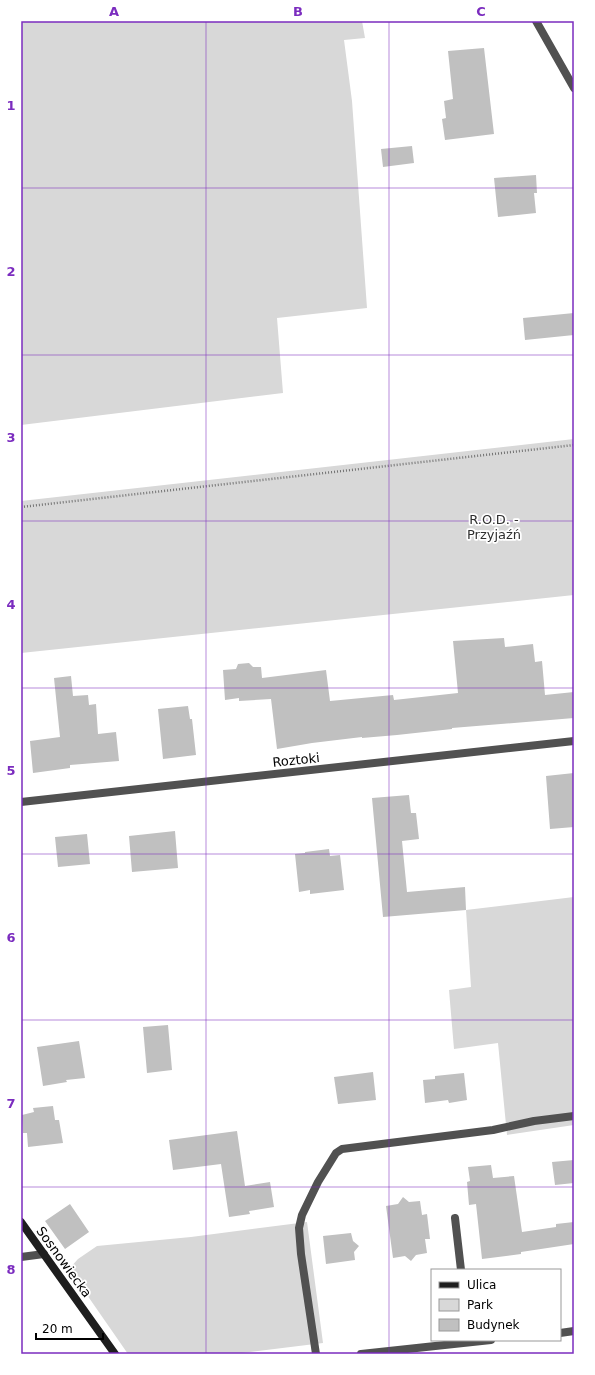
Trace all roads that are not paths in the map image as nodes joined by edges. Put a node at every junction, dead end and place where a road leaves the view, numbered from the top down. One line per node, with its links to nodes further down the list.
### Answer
1 (536, 21): 2 (street)
2 (574, 88)
3 (574, 742): 4 (street, Roztoki)
4 (21, 802)
5 (574, 1116): 15 (street)
6 (455, 1218): 10 (street)
7 (21, 1222): 8 (street, Sosnowiecka)
8 (44, 1254): 9 (street); 14 (street, Sosnowiecka)
9 (21, 1257)
10 (461, 1269)
11 (574, 1331): 12 (street)
12 (561, 1332)
13 (469, 1341): 16 (street)
14 (115, 1354)
15 (316, 1354)
16 (361, 1354)

